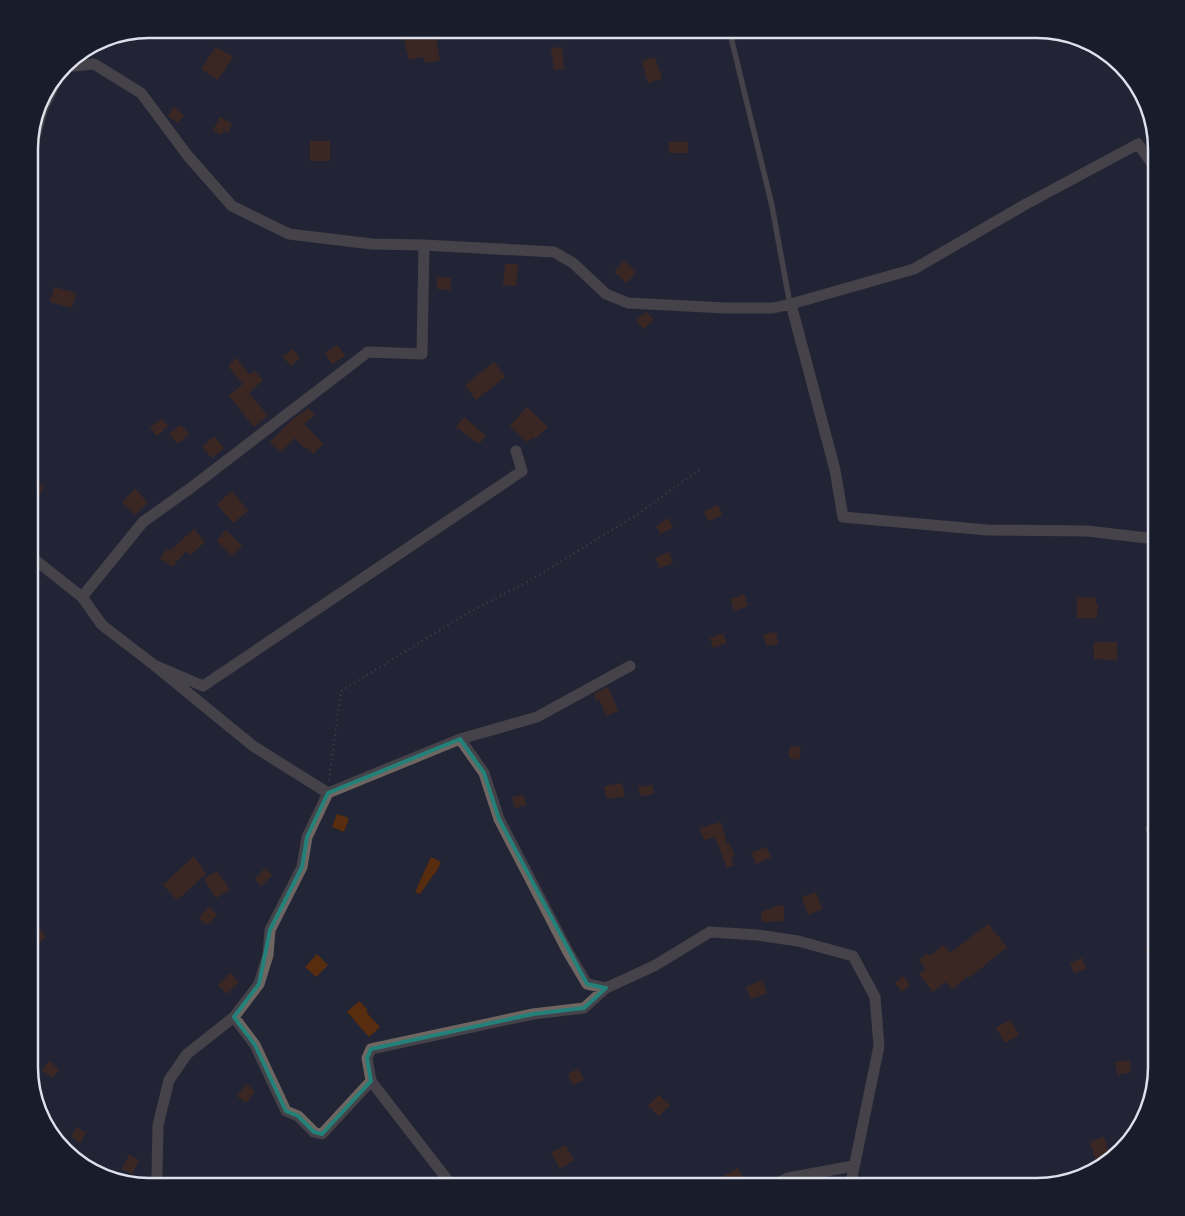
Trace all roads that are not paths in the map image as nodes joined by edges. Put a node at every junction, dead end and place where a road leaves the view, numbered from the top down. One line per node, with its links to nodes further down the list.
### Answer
1 (731, 38): 5 (lane)
2 (75, 66): 4 (street)
3 (1148, 158): 5 (street)
4 (424, 245): 5 (street); 9 (street)
5 (791, 304): 7 (street)
6 (516, 451): 10 (street)
7 (1148, 537)
8 (38, 563): 9 (street)
9 (82, 597): 10 (street)
10 (154, 665): 13 (street)
11 (630, 666): 12 (street)
12 (460, 740): 13 (street); 14 (street)
13 (328, 793): 15 (street)
14 (606, 988): 16 (street); 17 (street)
15 (234, 1017): 16 (street); 18 (street)
16 (371, 1081): 19 (street)
17 (853, 1166): 20 (street); 21 (street)
18 (157, 1178)
19 (447, 1178)
20 (788, 1178)
21 (851, 1178)

